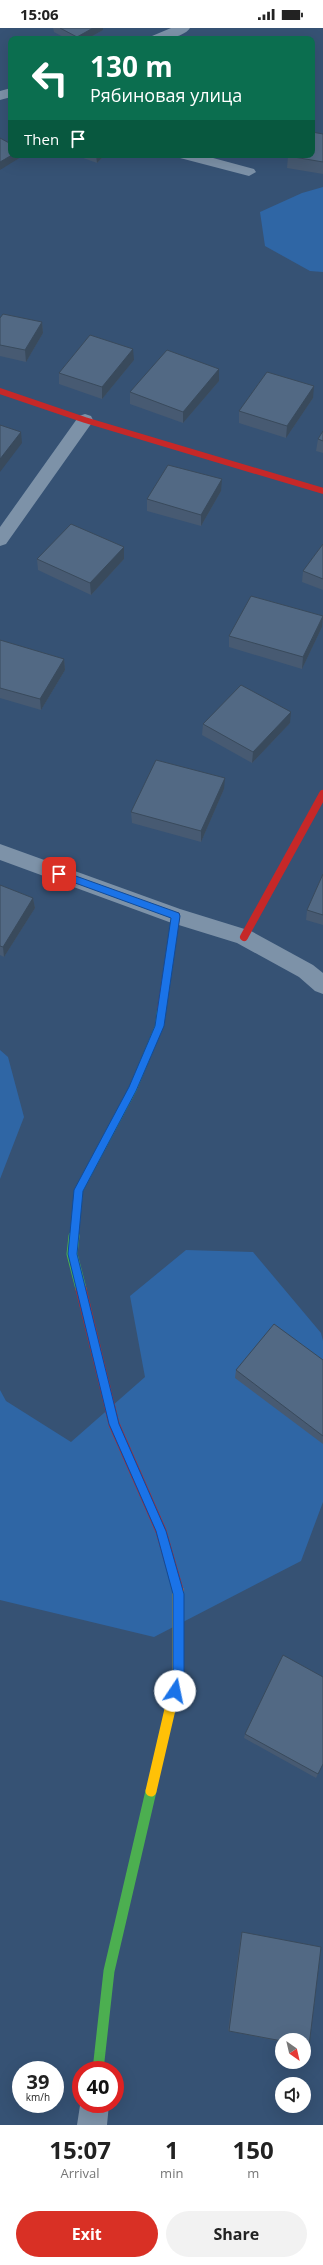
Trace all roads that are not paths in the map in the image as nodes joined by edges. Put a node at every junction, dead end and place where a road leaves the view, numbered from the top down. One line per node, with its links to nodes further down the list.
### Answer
1 (183, 28): 2 (street)
2 (164, 36)
3 (196, 158): 4 (street)
4 (249, 172)
5 (0, 391): 6 (street)
6 (85, 420): 7 (street); 8 (street)
7 (323, 492)
8 (0, 540)
9 (323, 794): 12 (street)
10 (0, 852): 11 (street)
11 (176, 916): 12 (street); 14 (street)
12 (244, 937): 13 (street)
13 (323, 985)
14 (99, 2061)
15 (93, 2113): 16 (street)
16 (92, 2125)

